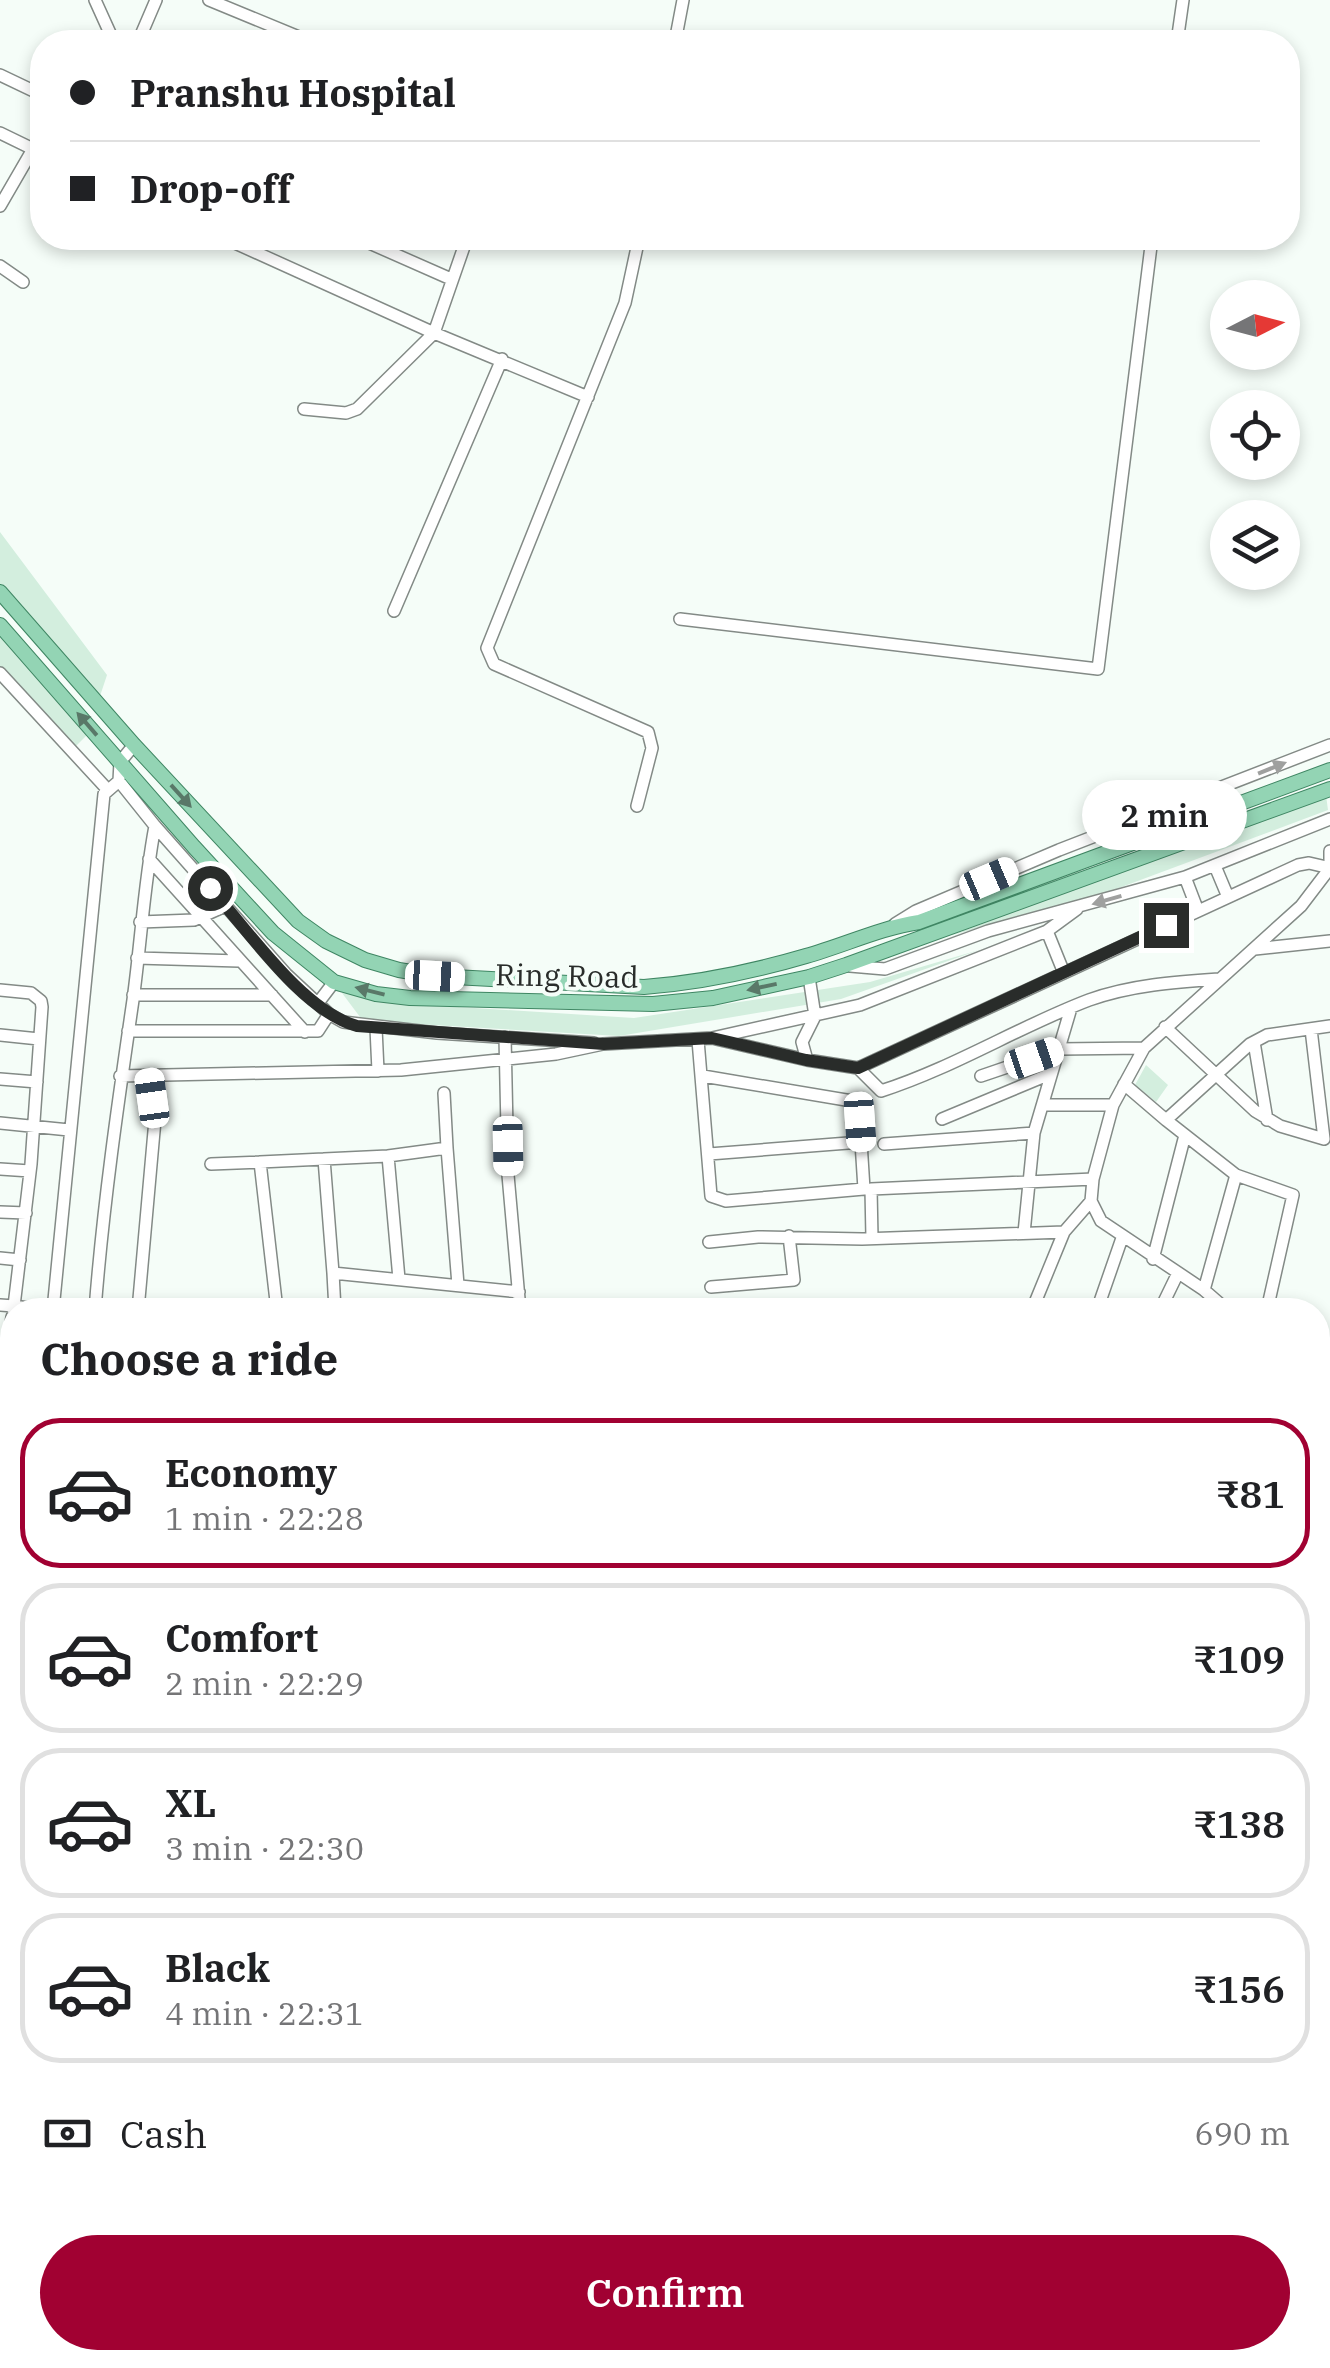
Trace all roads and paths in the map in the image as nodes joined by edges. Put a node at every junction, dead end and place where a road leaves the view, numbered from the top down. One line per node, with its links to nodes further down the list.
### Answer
1 (95, 0): 6 (street)
2 (156, 0): 7 (street)
3 (209, 0): 8 (street)
4 (683, 0): 9 (street)
5 (1182, 0): 10 (street)
6 (109, 30)
7 (146, 30)
8 (282, 30)
9 (678, 30)
10 (1178, 30)
11 (0, 75): 12 (street)
12 (30, 89)
13 (0, 134): 14 (street)
14 (30, 147)
15 (30, 163): 16 (street)
16 (0, 206)
17 (251, 250): 25 (street)
18 (385, 250): 23 (street)
19 (462, 250): 23 (street)
20 (637, 250): 27 (street)
21 (1150, 250): 31 (street)
22 (0, 266): 24 (street)
23 (451, 280): 25 (street)
24 (23, 282)
25 (434, 333): 26 (street); 28 (street)
26 (502, 360): 27 (street); 30 (street)
27 (588, 398): 40 (street)
28 (304, 409)
29 (0, 592): 34 (main road, Ring Road)
30 (394, 610)
31 (680, 619)
32 (0, 625): 36 (main road, Ring Road, one-way to 32)
33 (0, 674): 38 (street)
34 (134, 745): 36 (street); 54 (main road, Ring Road, one-way to 54)
35 (1330, 745): 54 (street, one-way to 35)
36 (120, 762): 38 (street); 65 (main road, Ring Road)
37 (1330, 770): 55 (main road, Ring Road)
38 (113, 785): 42 (street); 109 (street)
39 (1330, 789): 55 (main road)
40 (636, 806)
41 (1330, 819): 45 (street)
42 (155, 826): 44 (street); 49 (street)
43 (1330, 851): 46 (street)
44 (148, 859): 52 (street); 53 (street)
45 (1215, 866): 47 (street); 48 (street)
46 (1330, 868): 48 (street); 58 (street)
47 (1185, 878): 50 (street, one-way to 50); 51 (street)
48 (1228, 897): 51 (street)
49 (226, 906): 52 (street); 69 (street)
50 (1077, 909): 56 (street); 61 (street)
51 (1198, 911): 62 (street)
52 (202, 918): 53 (street); 60 (street)
53 (140, 922): 59 (street)
54 (892, 926): 55 (main road, Ring Road)
55 (921, 930): 61 (main road, Ring Road)
56 (1047, 931): 62 (street); 72 (street)
57 (1330, 941): 58 (street)
58 (1254, 949): 64 (street)
59 (137, 958): 60 (street); 67 (street)
60 (239, 961): 68 (street)
61 (846, 966): 63 (main road, Ring Road)
62 (1064, 972): 90 (street)
63 (809, 977): 65 (main road, Ring Road, one-way to 65); 72 (street)
64 (1219, 980): 70 (street); 74 (street)
65 (334, 982): 69 (street)
66 (0, 990): 82 (street)
67 (133, 995): 68 (street); 77 (street)
68 (272, 995): 78 (street)
69 (318, 1004): 71 (street)
70 (1071, 1008): 87 (street); 90 (street)
71 (329, 1014): 75 (street); 78 (street)
72 (816, 1016): 81 (street); 89 (street)
73 (1330, 1026): 76 (street)
74 (1165, 1027): 86 (street); 93 (street)
75 (376, 1028): 80 (street); 91 (street)
76 (1311, 1028): 84 (street); 112 (street)
77 (128, 1031): 78 (street); 94 (street)
78 (305, 1032)
79 (0, 1035): 82 (street)
80 (505, 1037): 85 (street); 88 (street)
81 (712, 1038): 83 (street); 89 (street)
82 (39, 1039): 99 (street)
83 (698, 1040): 85 (street); 96 (street)
84 (1254, 1042): 93 (street); 106 (street)
85 (604, 1044): 88 (street)
86 (1144, 1048): 87 (street); 100 (street)
87 (1060, 1049): 92 (street); 97 (street)
88 (505, 1059): 91 (street); 144 (street)
89 (806, 1060): 90 (street)
90 (858, 1068)
91 (378, 1071): 95 (street)
92 (1050, 1074): 102 (street); 104 (street)
93 (1214, 1074): 105 (street); 106 (street)
94 (120, 1076): 95 (street); 147 (street)
95 (149, 1076): 148 (street)
96 (703, 1076): 113 (street); 116 (street)
97 (981, 1076)
98 (0, 1079): 99 (street)
99 (38, 1082): 108 (street)
100 (1124, 1084): 103 (street); 105 (street)
101 (444, 1093): 115 (street)
102 (1044, 1104): 103 (street); 110 (street)
103 (1112, 1104): 124 (street)
104 (942, 1119)
105 (1166, 1120): 111 (street)
106 (1267, 1120): 112 (street)
107 (0, 1123): 108 (street)
108 (34, 1126): 109 (street); 122 (street)
109 (69, 1130): 146 (street)
110 (1034, 1134): 114 (street); 125 (street)
111 (1184, 1134): 123 (street); 136 (street)
112 (1327, 1140)
113 (861, 1142): 116 (street); 116 (street)
114 (884, 1144)
115 (447, 1148): 117 (street); 141 (street)
116 (708, 1154)
117 (388, 1156): 118 (street); 140 (street)
118 (324, 1159): 119 (street); 138 (street)
119 (260, 1162): 120 (street); 149 (street)
120 (211, 1164)
121 (0, 1169): 122 (street)
122 (30, 1172): 128 (street)
123 (1236, 1175): 143 (street); 156 (street)
124 (1093, 1179): 125 (street); 126 (street)
125 (1028, 1182): 130 (street); 132 (street)
126 (1091, 1201): 129 (street); 133 (street)
127 (0, 1212): 128 (street)
128 (26, 1212): 137 (street)
129 (1064, 1232): 130 (street); 152 (street)
130 (1024, 1233): 132 (street)
131 (789, 1236): 132 (street); 134 (street); 142 (street)
132 (872, 1238)
133 (1122, 1238): 136 (street); 153 (street)
134 (709, 1242)
135 (0, 1258): 137 (street)
136 (1153, 1258): 139 (street)
137 (20, 1260): 145 (street)
138 (333, 1272): 140 (street); 150 (street)
139 (1177, 1275): 143 (street); 154 (street)
140 (399, 1279): 141 (street)
141 (458, 1285): 144 (street)
142 (711, 1287)
143 (1204, 1290): 155 (street)
144 (519, 1292): 151 (street)
145 (15, 1298)
146 (54, 1298)
147 (95, 1298)
148 (139, 1298)
149 (275, 1298)
150 (334, 1298)
151 (519, 1298)
152 (1037, 1298)
153 (1101, 1298)
154 (1166, 1298)
155 (1213, 1298)
156 (1269, 1298)

